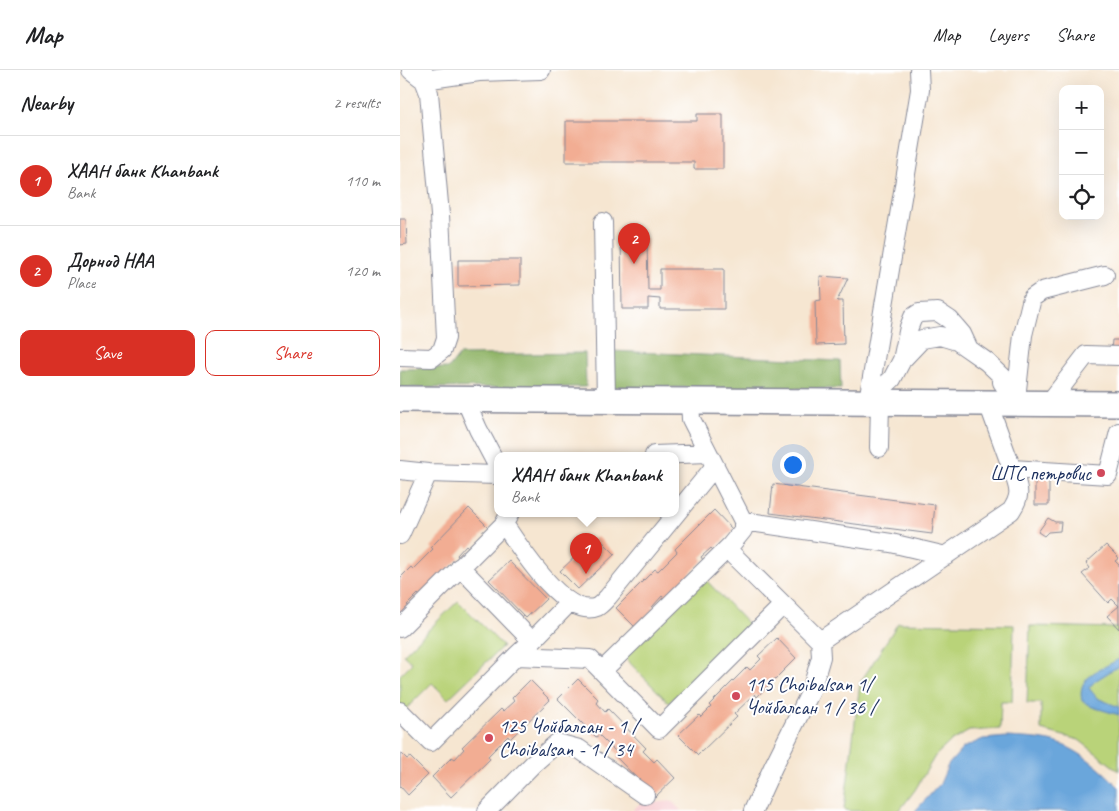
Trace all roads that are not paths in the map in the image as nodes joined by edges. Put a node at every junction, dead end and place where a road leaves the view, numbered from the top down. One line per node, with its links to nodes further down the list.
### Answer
1 (542, 70): 3 (street)
2 (919, 70): 14 (street)
3 (419, 73): 8 (street)
4 (603, 222): 12 (street)
5 (1105, 275): 15 (street)
6 (970, 350): 9 (street); 9 (street); 15 (street)
7 (1119, 356): 17 (street)
8 (400, 357)
9 (902, 360): 14 (street)
10 (400, 398): 11 (highway)
11 (465, 399): 12 (highway); 23 (street)
12 (606, 401): 13 (highway)
13 (690, 401): 14 (highway); 22 (street)
14 (874, 402): 16 (highway); 20 (street)
15 (1016, 402): 16 (highway); 17 (highway)
16 (988, 403): 25 (street)
17 (1049, 403): 18 (highway)
18 (1119, 404)
19 (1119, 432): 25 (street)
20 (879, 448)
21 (679, 457): 22 (street)
22 (712, 459): 28 (street); 31 (street)
23 (494, 460)
24 (494, 466): 27 (street)
25 (1012, 469): 34 (street)
26 (400, 470): 27 (street)
27 (428, 473): 32 (street)
28 (679, 503)
29 (668, 517): 36 (street)
30 (507, 519): 35 (street); 36 (street)
31 (743, 521): 33 (street); 34 (street)
32 (400, 535)
33 (727, 549): 37 (street); 42 (street)
34 (946, 556): 39 (street)
35 (460, 567): 38 (street); 40 (street)
36 (570, 602): 40 (street)
37 (783, 605): 39 (street); 42 (street)
38 (400, 628)
39 (820, 640): 46 (street)
40 (532, 641): 41 (street)
41 (516, 656): 42 (street); 43 (street)
42 (602, 671)
43 (400, 711)
44 (645, 795): 45 (street)
45 (487, 811)
46 (753, 811)

